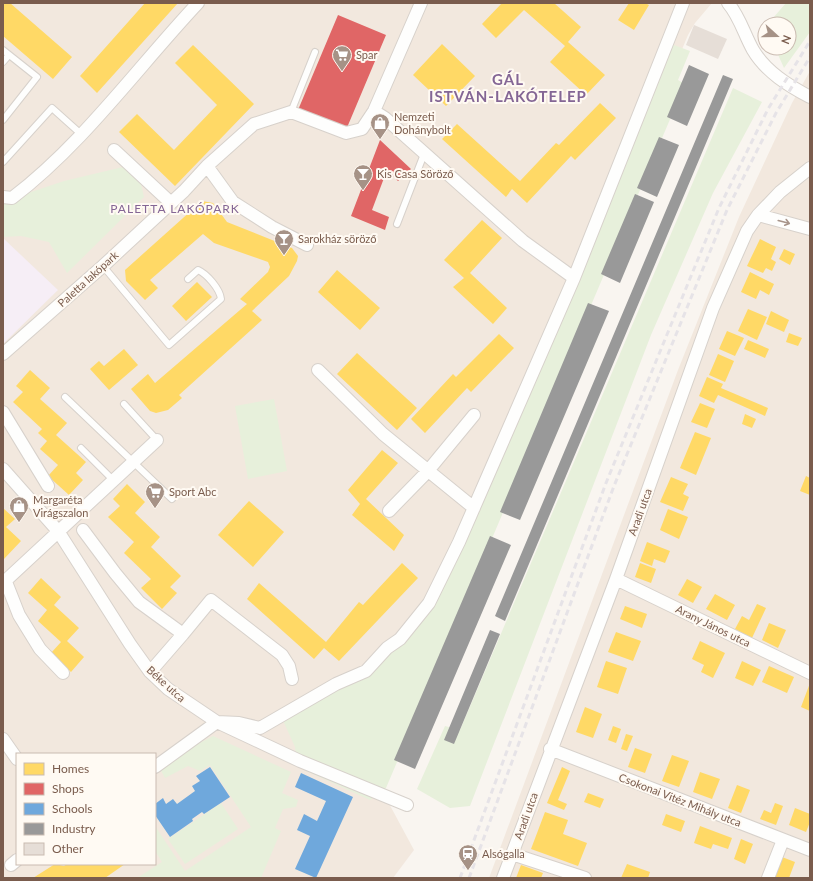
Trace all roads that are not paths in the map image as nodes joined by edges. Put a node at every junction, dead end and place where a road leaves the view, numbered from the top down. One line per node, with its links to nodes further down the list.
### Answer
1 (198, 3): 13 (street)
2 (421, 3): 10 (street)
3 (683, 3): 26 (street)
4 (728, 3): 9 (street)
5 (3, 50): 7 (lane)
6 (315, 52): 11 (lane)
7 (9, 55): 8 (lane); 12 (lane)
8 (3, 62)
9 (810, 97)
10 (374, 111): 11 (street); 15 (street)
11 (291, 112): 17 (street, Paletta lakópark)
12 (3, 120)
13 (81, 134): 16 (lane); 19 (street)
14 (114, 150): 20 (street)
15 (424, 154): 22 (lane); 26 (street)
16 (3, 162)
17 (207, 166): 20 (street, Paletta lakópark); 24 (street)
18 (810, 168): 21 (street, Aradi utca)
19 (3, 197)
20 (171, 202): 25 (street, Paletta lakópark)
21 (758, 215): 23 (street, one-way to 23); 46 (street, Aradi utca)
22 (397, 224)
23 (810, 229)
24 (308, 245)
25 (103, 266): 27 (lane); 28 (street, Paletta lakópark)
26 (574, 278): 42 (street)
27 (188, 279)
28 (3, 354)
29 (318, 370): 38 (street)
30 (65, 397): 36 (lane)
31 (124, 404): 34 (lane)
32 (3, 412): 40 (street)
33 (474, 415): 38 (street)
34 (157, 440): 36 (street)
35 (81, 448): 39 (lane)
36 (133, 462): 39 (street); 41 (lane)
37 (3, 470): 45 (street, Béke utca)
38 (427, 472): 42 (street); 43 (street)
39 (113, 480): 45 (street)
40 (48, 486)
41 (172, 499)
42 (474, 508): 53 (street)
43 (389, 511)
44 (83, 530): 48 (street)
45 (58, 531): 47 (street); 49 (street, Béke utca)
46 (616, 579): 51 (street, Arany János utca); 55 (street, Aradi utca)
47 (4, 582): 50 (street)
48 (183, 634): 49 (street); 52 (street)
49 (150, 672): 53 (street, Béke utca)
50 (63, 673)
51 (810, 673)
52 (292, 679)
53 (217, 722): 57 (street); 58 (street, Béke utca)
54 (3, 738): 56 (street)
55 (550, 749): 59 (street, Csokonai Vitéz Mihály utca); 61 (street, Aradi utca)
56 (16, 758)
57 (156, 766)
58 (407, 805)
59 (783, 840): 60 (street, Csokonai Vitéz Mihály utca); 64 (street)
60 (810, 850)
61 (512, 854): 62 (street, Aradi utca); 63 (street)
62 (503, 878)
63 (585, 878)
64 (768, 878)

